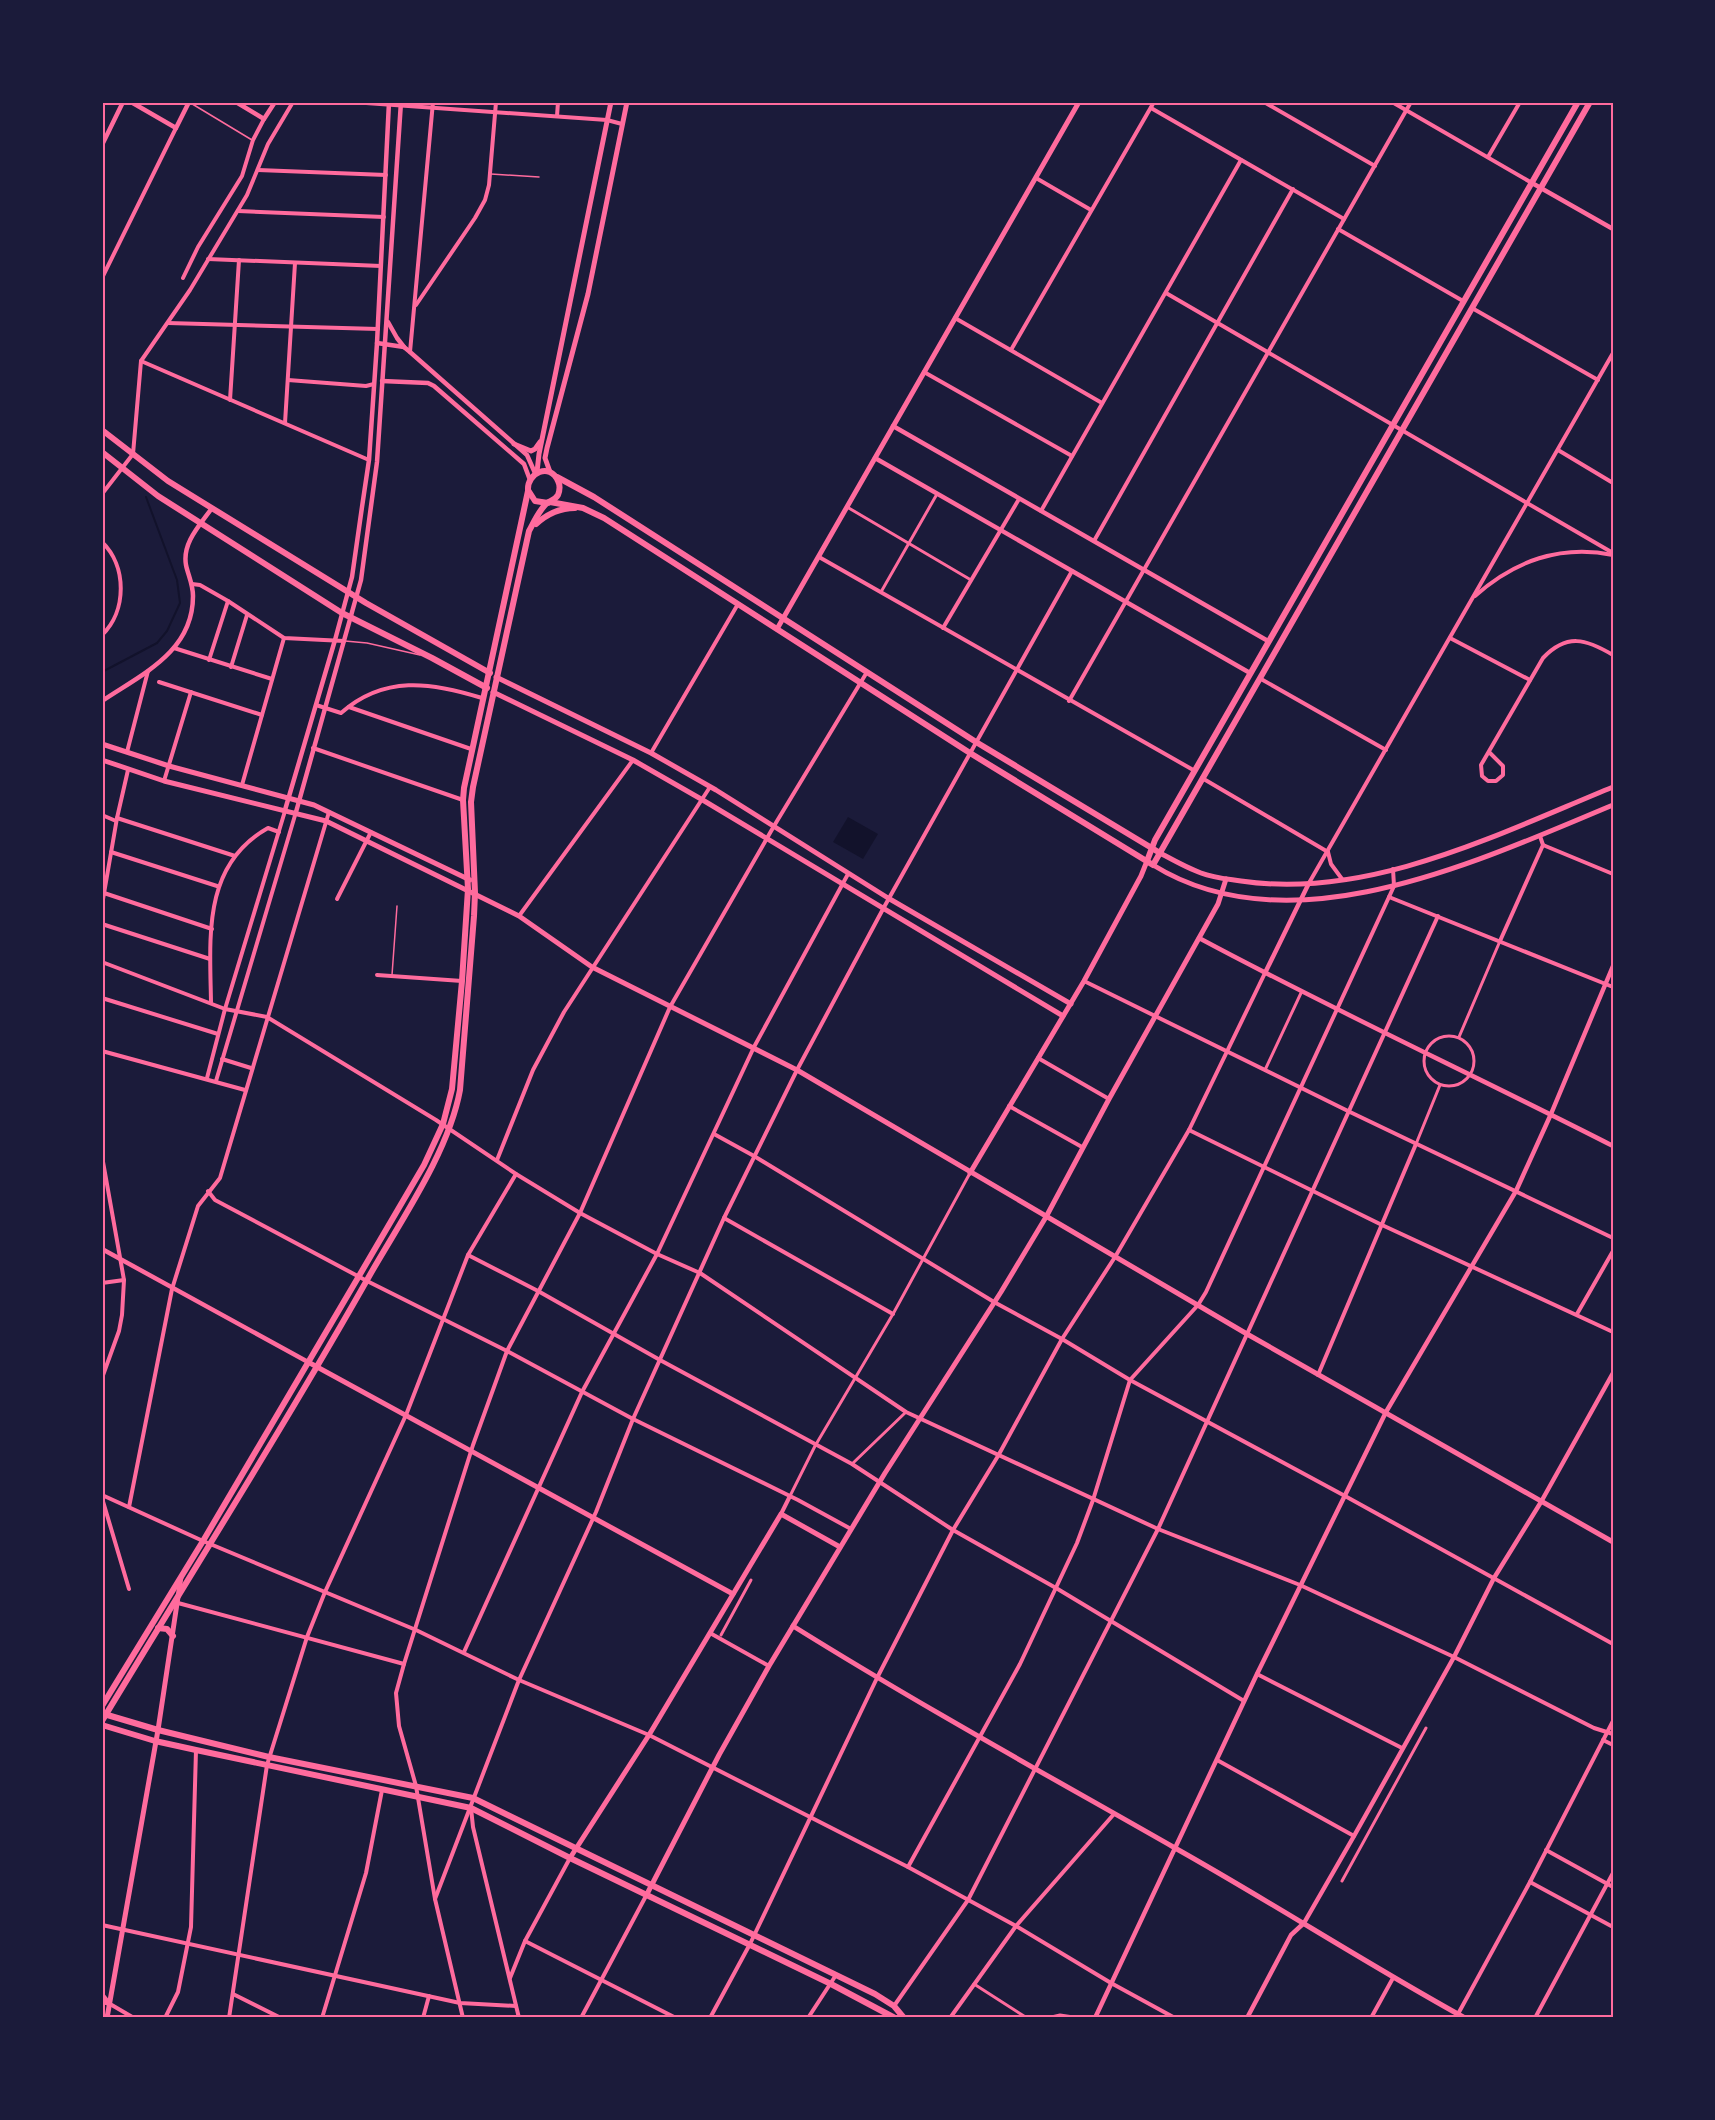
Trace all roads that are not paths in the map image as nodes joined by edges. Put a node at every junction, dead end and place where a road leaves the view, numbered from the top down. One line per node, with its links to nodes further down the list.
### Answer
1 (123, 102): 32 (street)
2 (130, 102): 30 (street)
3 (189, 102): 30 (street); 31 (lane)
4 (236, 102): 27 (street)
5 (275, 102): 27 (street)
6 (293, 102): 36 (street)
7 (352, 102): 20 (street)
8 (496, 102): 25 (street)
9 (558, 102): 26 (street)
10 (611, 102): 28 (main road)
11 (627, 102): 29 (main road)
12 (1079, 102): 40 (main road)
13 (1154, 102): 23 (street)
14 (1264, 102): 35 (street)
15 (1392, 102): 24 (street)
16 (1411, 102): 24 (street)
17 (1520, 102): 33 (street)
18 (1578, 102): 41 (main road)
19 (1590, 102): 42 (main road)
20 (389, 103): 21 (street); 38 (street)
21 (401, 103): 22 (street); 61 (street)
22 (433, 104): 25 (street); 58 (street)
23 (1151, 108): 34 (street); 44 (street)
24 (1407, 110): 33 (street); 35 (street)
25 (495, 112): 26 (street); 37 (street)
26 (557, 116): 28 (street)
27 (264, 118): 31 (street)
28 (607, 120): 29 (street); 89 (main road)
29 (622, 124): 99 (main road)
30 (176, 128): 54 (street)
31 (253, 140): 55 (street)
32 (102, 145)
33 (1488, 157): 41 (street)
34 (1241, 160): 43 (street); 56 (street)
35 (1375, 166): 47 (street)
36 (258, 170): 38 (street); 45 (street)
37 (490, 174): 39 (lane); 58 (street)
38 (386, 175): 46 (street)
39 (539, 177)
40 (1036, 178): 44 (street); 60 (main road)
41 (1532, 183): 42 (street); 57 (main road)
42 (1541, 188): 48 (street); 59 (main road)
43 (1293, 189): 47 (street); 63 (street)
44 (1091, 210): 70 (street)
45 (237, 211): 46 (street); 50 (street)
46 (384, 217): 53 (street)
47 (1344, 219): 49 (street)
48 (1613, 229)
49 (1338, 230): 57 (street); 72 (street)
50 (208, 259): 51 (street); 62 (street)
51 (239, 260): 52 (street); 64 (street)
52 (295, 262): 53 (street); 65 (street)
53 (382, 266): 66 (street)
54 (102, 278)
55 (183, 278)
56 (1166, 293): 63 (street); 83 (street)
57 (1463, 302): 86 (main road)
58 (415, 305): 71 (street)
59 (1472, 308): 79 (street); 88 (main road)
60 (955, 318): 70 (street); 76 (main road)
61 (387, 319): 68 (street); 69 (street)
62 (167, 323): 64 (street); 74 (street)
63 (1217, 323): 72 (street); 115 (street)
64 (235, 325): 65 (street); 82 (street)
65 (291, 327): 66 (street); 77 (street)
66 (378, 329): 67 (street)
67 (377, 343): 68 (street); 81 (street)
68 (385, 344): 69 (street); 78 (street)
69 (404, 347): 71 (street)
70 (1011, 350): 83 (street)
71 (410, 352): 75 (street)
72 (1268, 353): 86 (street); 120 (street)
73 (1613, 353): 79 (street)
74 (141, 361): 82 (street); 93 (street)
75 (428, 368): 80 (street); 90 (street)
76 (924, 372): 85 (main road); 94 (street)
77 (288, 380): 81 (street); 84 (street)
78 (383, 380): 80 (street); 81 (street); 126 (street)
79 (1598, 380): 91 (street)
80 (419, 382): 100 (street)
81 (374, 384): 96 (street)
82 (230, 400): 84 (street)
83 (1102, 403): 94 (street)
84 (285, 424): 96 (street)
85 (893, 426): 95 (main road); 105 (street)
86 (1391, 426): 88 (street); 142 (main road)
87 (102, 430): 93 (main road)
88 (1400, 431): 107 (street); 154 (main road)
89 (543, 435): 90 (main road); 98 (main road)
90 (514, 444): 98 (street)
91 (1558, 450): 101 (street); 107 (street)
92 (102, 452): 97 (main road)
93 (133, 454): 97 (street); 109 (main road)
94 (1072, 456): 111 (street)
95 (875, 458): 104 (street); 108 (main road)
96 (369, 460): 124 (street)
97 (122, 468): 103 (street); 112 (main road)
98 (536, 473): 99 (main road); 100 (main road)
99 (553, 474): 106 (main road); 134 (main road)
100 (530, 480): 102 (main road)
101 (1613, 483)
102 (528, 490): 106 (main road); 150 (main road)
103 (102, 494)
104 (937, 494): 113 (street); 117 (street)
105 (1019, 499): 111 (street); 113 (street)
106 (549, 502): 110 (main road); 114 (main road)
107 (1527, 503): 118 (street); 127 (street)
108 (847, 507): 117 (street); 119 (main road)
109 (212, 508): 112 (street); 124 (main road)
110 (583, 508): 114 (main road); 130 (main road)
111 (1041, 511): 115 (street)
112 (201, 524): 123 (street); 131 (main road)
113 (1001, 530): 121 (street); 122 (street)
114 (529, 531): 153 (main road)
115 (1094, 541): 120 (street)
116 (102, 542): 137 (street)
117 (909, 544): 122 (street); 125 (street)
118 (1613, 554): 127 (street)
119 (819, 556): 125 (street); 134 (main road)
120 (1144, 570): 129 (street); 142 (street)
121 (1072, 571): 129 (street); 148 (street)
122 (971, 580): 136 (street)
123 (192, 584): 128 (street); 143 (street)
124 (348, 592): 126 (main road); 131 (street)
125 (881, 592): 136 (street)
126 (356, 597): 133 (street); 150 (main road)
127 (1472, 599): 139 (street)
128 (228, 601): 132 (street); 146 (street)
129 (1126, 602): 152 (street); 164 (street)
130 (738, 604): 135 (main road); 178 (street)
131 (342, 613): 133 (main road); 140 (street)
132 (248, 615): 138 (street); 147 (street)
133 (351, 617): 141 (street); 145 (main road)
134 (783, 619): 135 (main road); 151 (main road)
135 (777, 628): 158 (main road)
136 (943, 628): 148 (street)
137 (102, 635)
138 (284, 638): 140 (street); 155 (street)
139 (1449, 638): 156 (street); 175 (street)
140 (335, 640): 141 (street); 166 (street)
141 (344, 641): 145 (lane); 169 (street)
142 (1268, 641): 152 (main road)
143 (174, 648): 146 (street); 149 (street)
144 (1613, 655): 156 (street)
145 (432, 658): 159 (main road)
146 (209, 660): 147 (street)
147 (231, 667): 155 (street)
148 (1016, 670): 164 (street); 171 (street)
149 (148, 671): 165 (street); 176 (street)
150 (488, 672): 153 (main road); 159 (main road)
151 (867, 672): 158 (street); 162 (main road)
152 (1251, 673): 184 (main road)
153 (496, 676): 161 (main road); 178 (main road)
154 (1261, 679): 175 (street); 185 (main road)
155 (272, 680): 170 (street)
156 (1530, 680): 177 (street)
157 (159, 682): 160 (street)
158 (861, 682): 167 (main road); 201 (street)
159 (484, 687): 161 (main road); 163 (main road)
160 (191, 692): 170 (street); 182 (street)
161 (493, 692): 181 (main road); 220 (main road)
162 (902, 695): 167 (main road); 171 (main road)
163 (482, 698): 168 (street); 174 (main road)
164 (1069, 700): 184 (street)
165 (102, 701)
166 (316, 705): 169 (street); 190 (street)
167 (896, 705): 179 (main road)
168 (348, 707): 169 (street); 174 (street)
169 (325, 708): 173 (street)
170 (262, 715): 187 (street)
171 (976, 742): 179 (street); 208 (main road)
172 (102, 744): 176 (main road)
173 (313, 747): 192 (street); 193 (street)
174 (471, 749): 193 (main road)
175 (1386, 750): 210 (street)
176 (127, 752): 182 (main road)
177 (1489, 752): 177 (street)
178 (651, 753): 188 (main road)
179 (970, 753): 213 (main road); 230 (street)
180 (102, 760): 183 (main road)
181 (633, 760): 191 (main road); 236 (street)
182 (169, 766): 186 (street); 187 (main road)
183 (128, 770): 186 (main road); 199 (street)
184 (1194, 771): 208 (main road)
185 (1202, 778): 210 (street); 211 (main road)
186 (164, 781): 195 (main road)
187 (242, 785): 190 (main road)
188 (710, 787): 191 (street); 201 (main road)
189 (1613, 787): 214 (main road)
190 (289, 798): 192 (main road); 195 (street)
191 (701, 799): 205 (main road); 245 (street)
192 (299, 800): 196 (main road); 197 (street)
193 (463, 800): 217 (main road)
194 (1613, 805): 204 (main road)
195 (285, 810): 197 (main road); 202 (street)
196 (329, 811): 200 (street); 203 (main road)
197 (296, 812): 200 (main road); 260 (street)
198 (102, 815): 199 (street)
199 (116, 820): 209 (street); 212 (street)
200 (326, 821): 206 (main road); 263 (street)
201 (774, 826): 205 (street); 215 (main road)
202 (279, 832): 212 (street); 258 (street)
203 (371, 832): 206 (street); 217 (main road)
204 (1540, 835): 207 (street); 224 (main road)
205 (767, 838): 221 (main road); 257 (street)
206 (367, 840): 225 (main road); 231 (street)
207 (1543, 845): 216 (street); 241 (street)
208 (1151, 847): 211 (main road); 213 (main road)
209 (111, 852): 223 (street); 226 (street)
210 (1328, 852): 219 (street); 222 (street)
211 (1160, 853): 213 (main road); 218 (main road)
212 (235, 856): 223 (street)
213 (1150, 863): 228 (main road); 250 (main road)
214 (1393, 869): 219 (main road); 224 (street)
215 (848, 874): 221 (street); 230 (main road)
216 (1613, 874)
217 (467, 878): 220 (main road); 225 (main road)
218 (1226, 879): 222 (main road); 228 (main road)
219 (1342, 879): 222 (main road)
220 (474, 883): 227 (main road)
221 (842, 885): 235 (main road); 267 (street)
222 (1308, 885): 232 (street)
223 (218, 886): 239 (street)
224 (1394, 886): 229 (street); 232 (main road)
225 (468, 889): 227 (main road); 249 (main road)
226 (104, 893): 233 (street); 239 (street)
227 (475, 893): 236 (main road); 286 (main road)
228 (1222, 893): 232 (main road); 240 (main road)
229 (1389, 897): 237 (street); 259 (street)
230 (888, 898): 235 (street); 256 (main road)
231 (337, 899)
232 (1300, 900): 246 (street)
233 (102, 904)
234 (397, 906): 248 (lane)
235 (883, 909): 261 (main road); 274 (street)
236 (519, 916): 245 (main road)
237 (1438, 916): 241 (street); 264 (street)
238 (102, 924): 242 (street)
239 (212, 929): 242 (street)
240 (1199, 938): 246 (street); 262 (main road)
241 (1500, 941): 251 (street); 266 (street)
242 (210, 959): 255 (street)
243 (102, 962): 255 (street)
244 (1613, 966): 251 (street)
245 (592, 967): 257 (main road); 294 (street)
246 (1264, 974): 253 (street); 268 (street)
247 (377, 975): 248 (street)
248 (392, 976): 249 (street)
249 (462, 981): 286 (main road)
250 (1084, 981): 256 (main road); 262 (street)
251 (1606, 984): 252 (street); 285 (street)
252 (1613, 987)
253 (1301, 993): 259 (street); 275 (street)
254 (102, 998): 265 (street)
255 (211, 1003): 258 (street)
256 (1071, 1004): 261 (main road)
257 (670, 1007): 267 (main road); 301 (street)
258 (225, 1009): 260 (street); 265 (street)
259 (1338, 1010): 264 (street); 280 (street)
260 (236, 1011): 263 (street); 272 (street)
261 (1063, 1016): 271 (main road)
262 (1156, 1016): 268 (street); 282 (main road)
263 (267, 1017): 273 (street); 286 (street)
264 (1385, 1032): 270 (street); 284 (street)
265 (218, 1034): 277 (street)
266 (1459, 1037): 270 (street); 276 (street)
267 (754, 1047): 274 (main road); 288 (street)
268 (1228, 1050): 275 (street); 287 (street)
269 (102, 1051): 277 (street)
270 (1426, 1052): 276 (street); 279 (street)
271 (1038, 1058): 282 (street); 283 (main road)
272 (222, 1059): 273 (street); 278 (street)
273 (251, 1068): 281 (street)
274 (797, 1070): 293 (street); 296 (main road)
275 (1265, 1070): 280 (street)
276 (1470, 1074): 279 (street); 285 (street)
277 (207, 1078): 278 (street)
278 (216, 1081): 281 (street)
279 (1440, 1085): 289 (street)
280 (1301, 1088): 284 (street); 295 (street)
281 (245, 1090): 299 (street)
282 (1108, 1099): 291 (main road)
283 (1010, 1106): 291 (street); 296 (main road)
284 (1350, 1112): 289 (street); 298 (street)
285 (1551, 1114): 290 (street); 300 (street)
286 (446, 1127): 294 (street); 315 (main road); 317 (main road)
287 (1189, 1130): 295 (street); 310 (street)
288 (714, 1134): 293 (street); 308 (street)
289 (1416, 1144): 300 (street); 304 (street)
290 (1613, 1146)
291 (1082, 1147): 302 (main road)
292 (102, 1156): 312 (street)
293 (754, 1156): 303 (street); 311 (street)
294 (498, 1160): 297 (street)
295 (1264, 1167): 298 (street); 322 (street)
296 (969, 1173): 302 (main road); 311 (street)
297 (516, 1174): 301 (street); 309 (street)
298 (1312, 1190): 304 (street); 328 (street)
299 (208, 1191): 315 (street); 319 (street)
300 (1516, 1191): 305 (street); 313 (street)
301 (580, 1213): 308 (street); 320 (street)
302 (1047, 1217): 310 (main road); 321 (main road)
303 (724, 1218): 314 (street); 323 (street)
304 (1382, 1225): 313 (street); 335 (street)
305 (1613, 1238)
306 (102, 1249): 312 (street)
307 (1613, 1251): 324 (street)
308 (657, 1254): 314 (street); 327 (street)
309 (468, 1255): 320 (street); 325 (street)
310 (1115, 1257): 322 (main road); 329 (street)
311 (923, 1258): 321 (street); 323 (street)
312 (120, 1259): 316 (street); 319 (street)
313 (1472, 1267): 324 (street); 341 (street)
314 (700, 1273): 331 (street); 337 (street)
315 (359, 1276): 317 (street); 332 (main road)
316 (124, 1280): 318 (street); 336 (street)
317 (367, 1281): 325 (street); 333 (main road)
318 (102, 1283)
319 (172, 1289): 332 (street); 357 (street)
320 (538, 1291): 327 (street); 330 (street)
321 (994, 1302): 329 (street); 344 (main road)
322 (1198, 1305): 328 (main road); 338 (street)
323 (893, 1314): 337 (street)
324 (1577, 1314): 326 (street)
325 (443, 1320): 330 (street); 342 (street)
326 (1613, 1332)
327 (615, 1333): 331 (street); 339 (street)
328 (1246, 1334): 335 (main road); 345 (street)
329 (1062, 1339): 338 (street); 348 (street)
330 (507, 1351): 339 (street); 347 (street)
331 (660, 1360): 343 (street); 346 (street)
332 (308, 1362): 333 (main road); 363 (main road)
333 (317, 1367): 342 (main road); 363 (main road)
334 (1613, 1373): 356 (street)
335 (1318, 1375): 341 (main road)
336 (102, 1378)
337 (856, 1378): 340 (street); 346 (street)
338 (1130, 1380): 345 (street); 355 (street)
339 (582, 1392): 343 (street); 351 (street)
340 (906, 1412): 344 (street); 349 (street)
341 (1386, 1412): 354 (street); 356 (main road)
342 (406, 1415): 347 (main road); 373 (street)
343 (633, 1419): 353 (street); 359 (street)
344 (920, 1419): 348 (street); 350 (main road)
345 (1207, 1423): 354 (street); 361 (street)
346 (815, 1446): 349 (street); 353 (street)
347 (471, 1451): 351 (main road); 379 (street)
348 (998, 1456): 355 (street); 362 (street)
349 (852, 1464): 350 (street)
350 (879, 1483): 360 (main road); 362 (street)
351 (540, 1488): 359 (main road); 385 (street)
352 (102, 1496): 357 (street); 371 (street)
353 (790, 1496): 358 (street); 360 (street)
354 (1345, 1496): 367 (street); 369 (street)
355 (1093, 1500): 361 (street); 370 (street)
356 (1540, 1502): 364 (main road); 367 (street)
357 (129, 1507): 363 (street)
358 (781, 1514): 365 (main road); 374 (main road)
359 (593, 1518): 374 (main road); 391 (street)
360 (851, 1529): 365 (main road)
361 (1158, 1529): 369 (street); 376 (street)
362 (954, 1530): 370 (street); 390 (street)
363 (206, 1542): 366 (main road); 372 (main road); 373 (street)
364 (1613, 1542)
365 (840, 1547): 377 (main road)
366 (181, 1577): 372 (main road); 393 (main road)
367 (1494, 1578): 384 (street); 386 (street)
368 (752, 1580): 381 (street)
369 (1300, 1585): 386 (street); 389 (street)
370 (1056, 1588): 376 (street); 402 (street)
371 (129, 1589)
372 (180, 1591): 375 (main road); 378 (main road)
373 (325, 1592): 379 (street); 383 (street)
374 (733, 1594): 380 (main road)
375 (178, 1603): 382 (main road); 383 (street)
376 (1110, 1620): 392 (street); 412 (street)
377 (793, 1626): 388 (main road); 390 (main road)
378 (158, 1628): 382 (main road); 394 (main road)
379 (416, 1630): 385 (street); 387 (street)
380 (709, 1633): 388 (street); 401 (main road)
381 (721, 1635)
382 (173, 1636): 398 (main road)
383 (307, 1637): 387 (street); 408 (street)
384 (1613, 1644)
385 (464, 1652): 391 (street)
386 (1454, 1657): 399 (street); 406 (street)
387 (404, 1664): 413 (street)
388 (769, 1666): 411 (main road)
389 (1257, 1674): 392 (street); 406 (street)
390 (877, 1678): 402 (main road); 419 (street)
391 (519, 1680): 401 (street); 416 (street)
392 (1244, 1701): 409 (street)
393 (102, 1706)
394 (104, 1714): 396 (main road); 398 (main road)
395 (1613, 1721): 399 (street)
396 (102, 1723): 404 (main road)
397 (1426, 1728): 427 (street)
398 (158, 1730): 404 (main road); 408 (main road)
399 (1607, 1732): 400 (street); 403 (street)
400 (1613, 1734)
401 (649, 1735): 411 (street); 421 (main road)
402 (978, 1737): 412 (main road); 425 (street)
403 (1603, 1740): 405 (street); 423 (street)
404 (155, 1741): 407 (main road); 440 (main road)
405 (1613, 1745)
406 (1402, 1748): 420 (street)
407 (196, 1750): 410 (main road); 443 (street)
408 (268, 1757): 410 (street); 413 (main road)
409 (1217, 1760): 420 (street); 422 (street)
410 (267, 1765): 414 (main road); 445 (street)
411 (713, 1767): 419 (street); 430 (main road)
412 (1035, 1770): 418 (main road); 434 (street)
413 (416, 1786): 415 (street); 416 (main road)
414 (382, 1788): 415 (main road); 447 (street)
415 (418, 1797): 417 (main road); 433 (street)
416 (473, 1798): 417 (street); 421 (main road)
417 (471, 1808): 424 (main road); 433 (street); 450 (street)
418 (1114, 1814): 422 (main road); 438 (street)
419 (810, 1817): 425 (street); 441 (street)
420 (1354, 1836): 436 (street)
421 (576, 1848): 424 (main road); 430 (main road)
422 (1175, 1848): 436 (main road); 451 (street)
423 (1546, 1851): 428 (street); 429 (street)
424 (570, 1858): 432 (main road); 442 (street)
425 (908, 1867): 434 (street)
426 (1613, 1873): 429 (street)
427 (1342, 1881)
428 (1530, 1882): 435 (street); 462 (street)
429 (1607, 1884): 431 (street); 435 (street)
430 (652, 1885): 432 (main road); 441 (main road)
431 (1613, 1887)
432 (646, 1894): 444 (main road); 448 (street)
433 (435, 1899): 458 (street)
434 (968, 1900): 438 (street); 461 (street)
435 (1590, 1915): 439 (street); 487 (street)
436 (1304, 1923): 449 (main road); 484 (street)
437 (102, 1925): 440 (street)
438 (1016, 1926): 451 (street); 453 (street)
439 (1613, 1927)
440 (123, 1930): 443 (street); 459 (main road)
441 (754, 1934): 444 (street); 446 (main road)
442 (525, 1941): 448 (street); 450 (street)
443 (188, 1944): 445 (street); 466 (street)
444 (750, 1944): 452 (main road); 475 (street)
445 (240, 1955): 447 (street); 455 (street)
446 (836, 1975): 452 (street); 461 (main road)
447 (334, 1976): 456 (street); 469 (street)
448 (601, 1978): 473 (street); 474 (street)
449 (1393, 1978): 462 (main road); 485 (street)
450 (509, 1980): 460 (street)
451 (1111, 1983): 482 (street); 483 (street)
452 (831, 1984): 463 (main road); 476 (street)
453 (974, 1984): 478 (street); 479 (street)
454 (102, 1994): 459 (street)
455 (233, 1994): 467 (street); 468 (street)
456 (429, 1996): 458 (street); 470 (street)
457 (102, 2002): 459 (street)
458 (460, 2003): 460 (street); 471 (street)
459 (110, 2004): 464 (main road); 465 (street)
460 (516, 2006): 472 (street)
461 (894, 2006): 463 (street); 477 (main road)
462 (1458, 2014): 486 (main road)
463 (890, 2017)
464 (107, 2018)
465 (134, 2018)
466 (165, 2018)
467 (230, 2018)
468 (281, 2018)
469 (321, 2018)
470 (423, 2018)
471 (463, 2018)
472 (519, 2018)
473 (581, 2018)
474 (676, 2018)
475 (710, 2018)
476 (808, 2018)
477 (904, 2018)
478 (950, 2018)
479 (1027, 2018)
480 (1047, 2018): 481 (street)
481 (1080, 2018)
482 (1095, 2018)
483 (1175, 2018)
484 (1247, 2018)
485 (1371, 2018)
486 (1465, 2018)
487 (1535, 2018)

